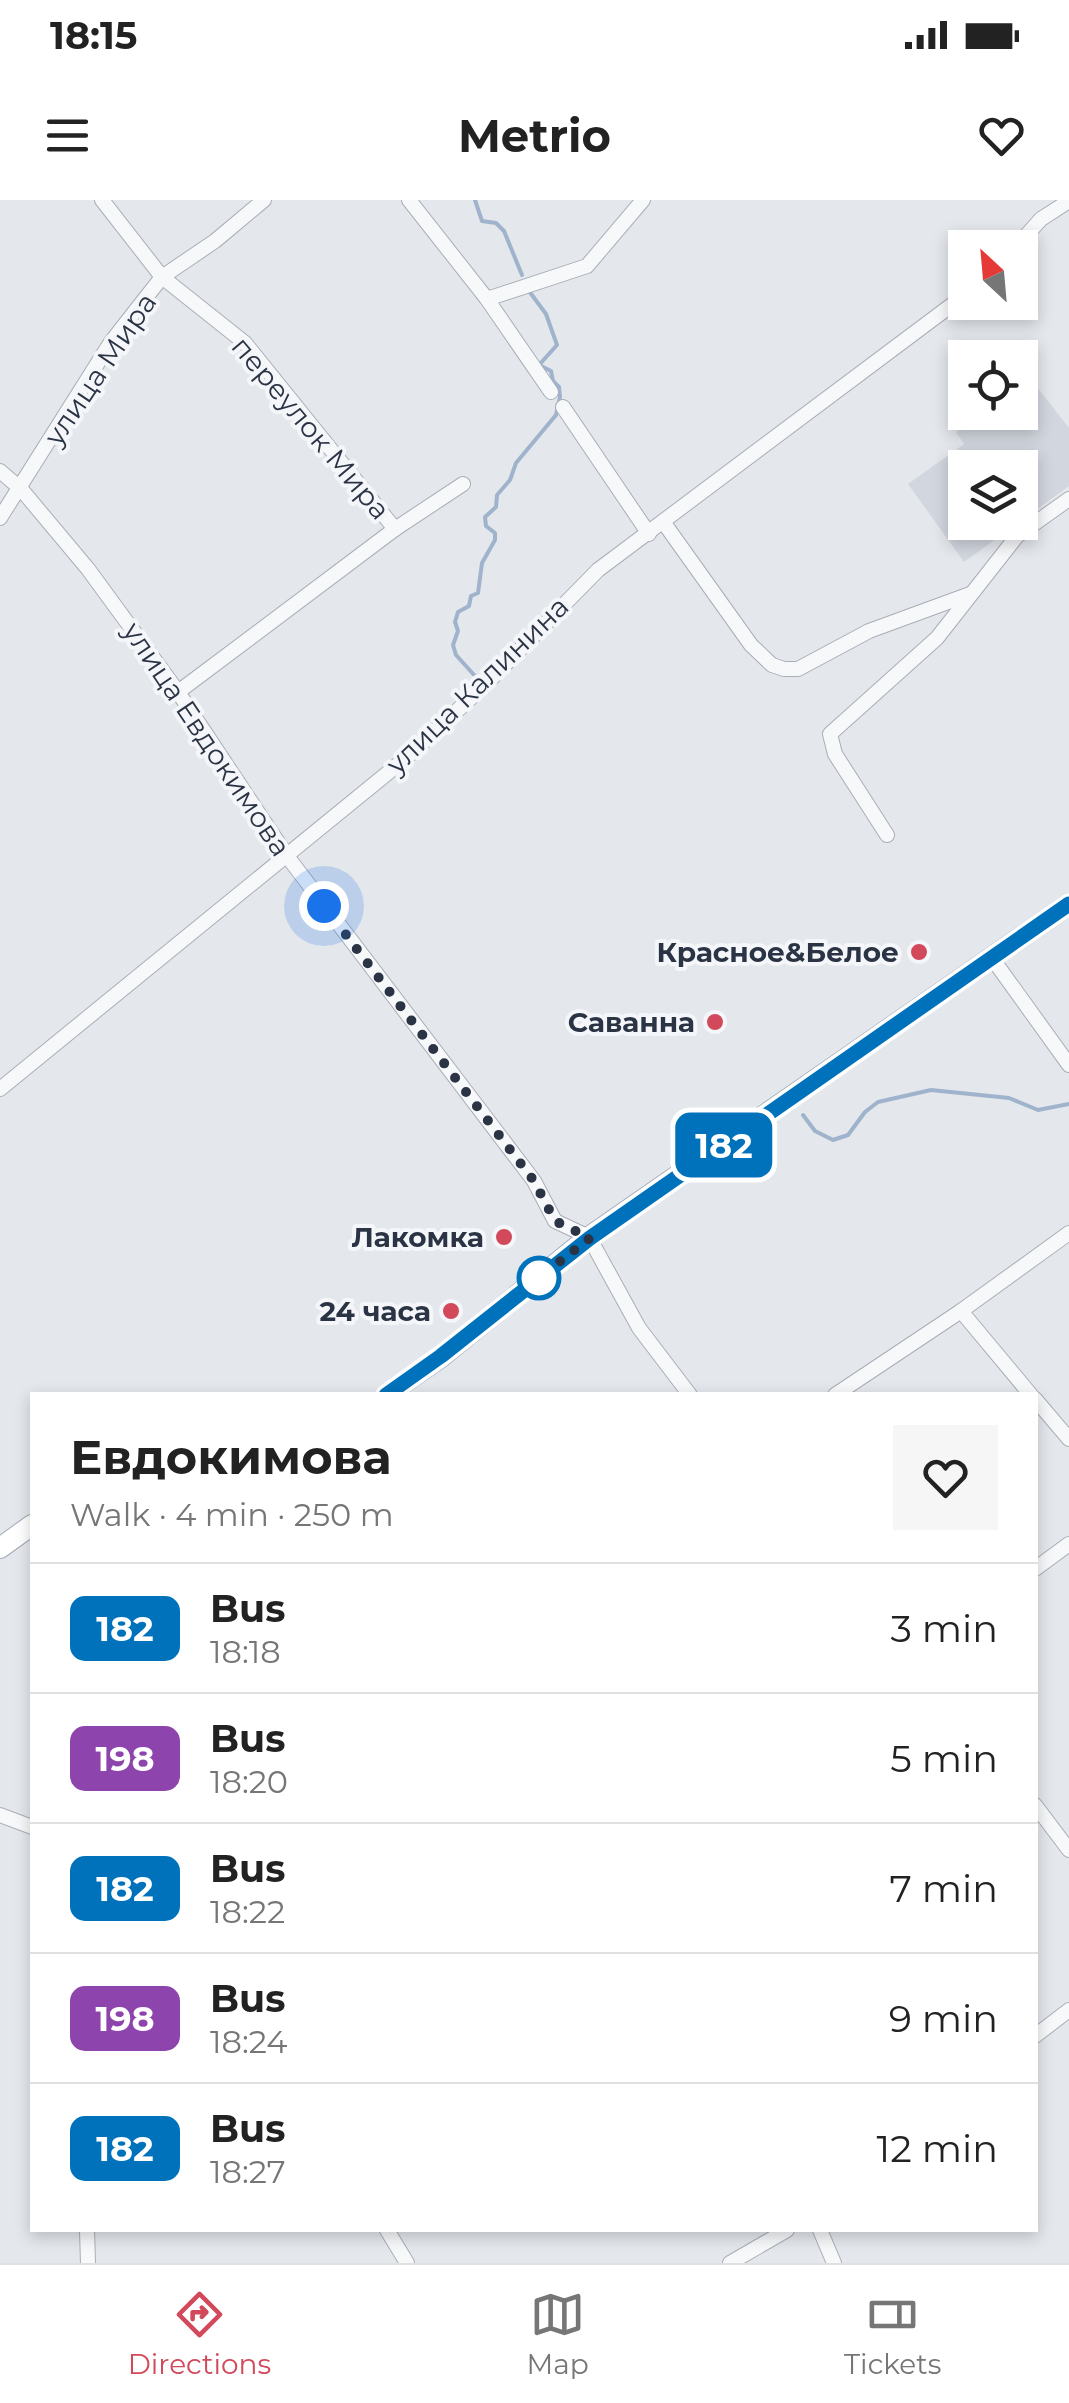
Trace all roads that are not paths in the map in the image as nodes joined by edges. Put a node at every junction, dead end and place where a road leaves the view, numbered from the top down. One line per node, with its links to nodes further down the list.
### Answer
1 (102, 200): 7 (street, переулок Мира)
2 (264, 200): 7 (street, улица Мира)
3 (409, 200): 8 (street)
4 (643, 200): 8 (street)
5 (1069, 201): 6 (street)
6 (1031, 230)
7 (162, 277): 14 (street, улица Мира); 18 (street, переулок Мира)
8 (486, 299): 10 (street)
9 (948, 307): 17 (street, улица Калинина)
10 (551, 392)
11 (563, 407): 19 (street)
12 (0, 471): 14 (street, улица Евдокимова)
13 (463, 484): 18 (street)
14 (21, 488): 16 (street, улица Мира); 21 (street, улица Евдокимова)
15 (1069, 499): 20 (street)
16 (0, 518)
17 (664, 523): 19 (street, улица Калинина); 20 (street)
18 (395, 529): 21 (street)
19 (649, 534): 23 (street, улица Калинина)
20 (970, 594): 22 (street)
21 (178, 692): 23 (street, улица Евдокимова)
22 (887, 835)
23 (286, 856): 27 (street, улица Калинина); 29 (street, улица Евдокимова)
24 (1069, 904): 25 (main road)
25 (992, 958): 26 (street); 29 (main road)
26 (1069, 1065)
27 (0, 1088)
28 (1069, 1233): 30 (street)
29 (590, 1238): 31 (main road); 32 (street, улица Евдокимова)
30 (962, 1311): 33 (street); 34 (street)
31 (390, 1392)
32 (688, 1392)
33 (840, 1392)
34 (1029, 1392)
35 (1038, 1403): 36 (street)
36 (1069, 1439)
37 (30, 1526): 39 (main road)
38 (1069, 1544): 40 (street)
39 (0, 1548)
40 (1038, 1566)
41 (1038, 1812): 44 (street)
42 (0, 1814): 43 (street)
43 (30, 1826)
44 (1069, 1850)
45 (1069, 2010): 46 (street)
46 (1038, 2034)
47 (87, 2232): 51 (street)
48 (388, 2232): 52 (street)
49 (821, 2232): 54 (street)
50 (765, 2234): 53 (street)
51 (88, 2263)
52 (407, 2263)
53 (730, 2263)
54 (834, 2263)

